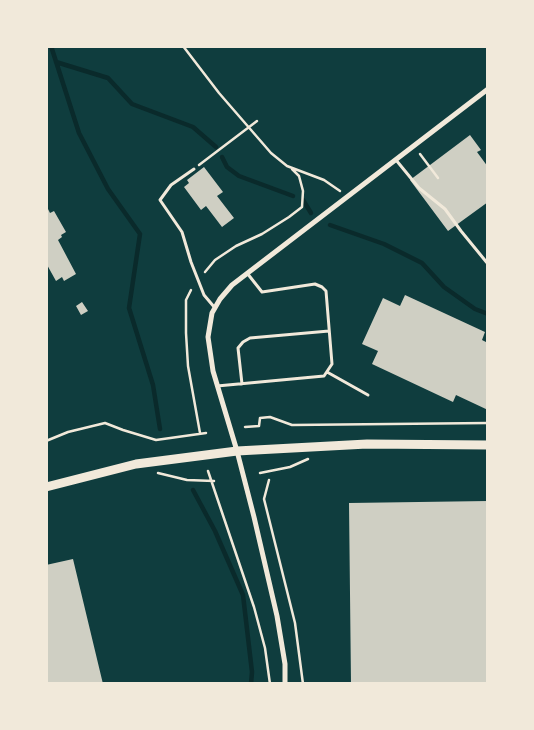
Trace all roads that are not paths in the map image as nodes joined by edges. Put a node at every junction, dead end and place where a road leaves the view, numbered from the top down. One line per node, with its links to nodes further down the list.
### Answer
1 (488, 89): 2 (street)
2 (396, 160): 4 (lane); 5 (street)
3 (194, 169): 6 (lane)
4 (488, 264)
5 (247, 273): 6 (street); 7 (lane)
6 (215, 308): 10 (street)
7 (330, 331): 8 (lane); 9 (lane)
8 (327, 372): 9 (lane); 11 (lane)
9 (242, 384): 10 (lane)
10 (217, 386): 13 (street)
11 (368, 395)
12 (488, 445): 13 (street)
13 (238, 451): 14 (street); 15 (street)
14 (46, 487)
15 (285, 684)

